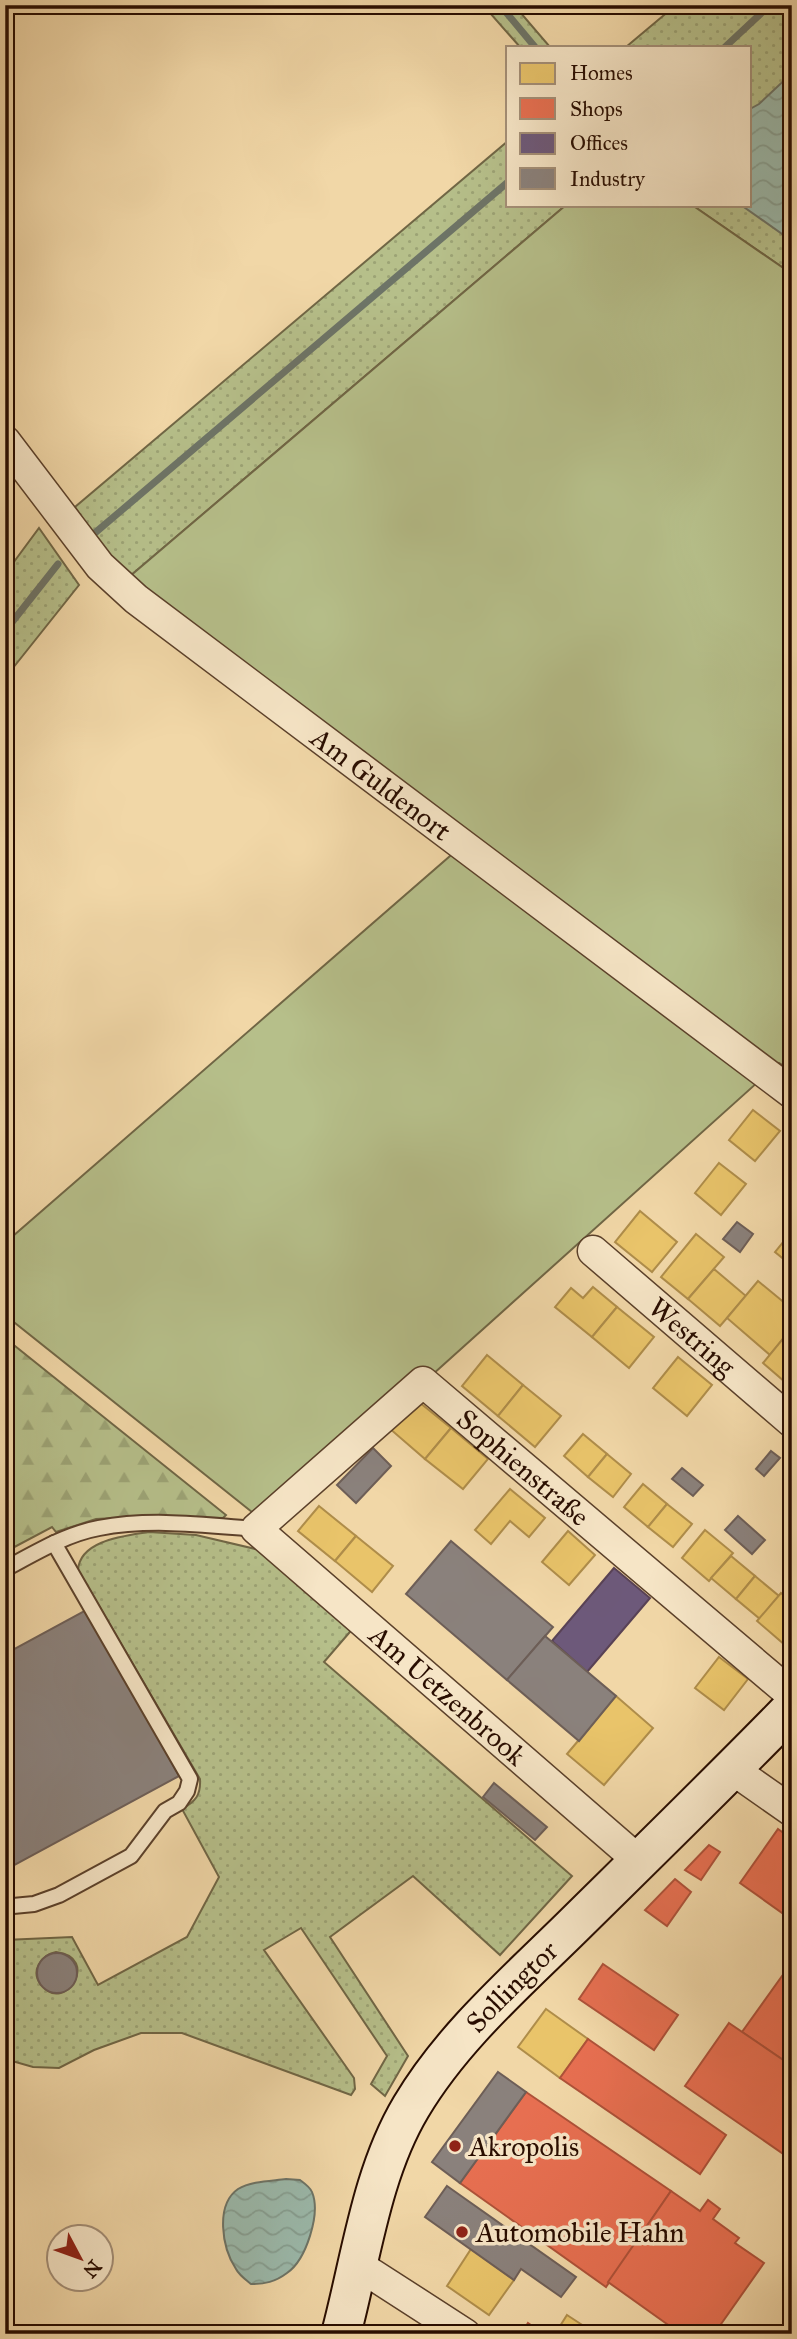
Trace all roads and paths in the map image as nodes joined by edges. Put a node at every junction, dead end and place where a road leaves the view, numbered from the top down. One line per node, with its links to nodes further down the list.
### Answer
1 (5, 441): 2 (street, Am Guldenort)
2 (792, 1093)
3 (593, 1251): 4 (street, Westring)
4 (792, 1422)
5 (256, 1529): 6 (lane); 8 (street, Sophienstraße); 12 (street, Am Uetzenbrook)
6 (54, 1544): 7 (lane); 13 (lane)
7 (5, 1569)
8 (792, 1695)
9 (792, 1708): 10 (main road, Sollingtor)
10 (732, 1769): 11 (street); 12 (main road, Sollingtor)
11 (792, 1811)
12 (639, 1861): 14 (main road, Sollingtor)
13 (5, 1904)
14 (358, 2265): 15 (main road, Sollingtor); 16 (street)
15 (341, 2334)
16 (465, 2334)

